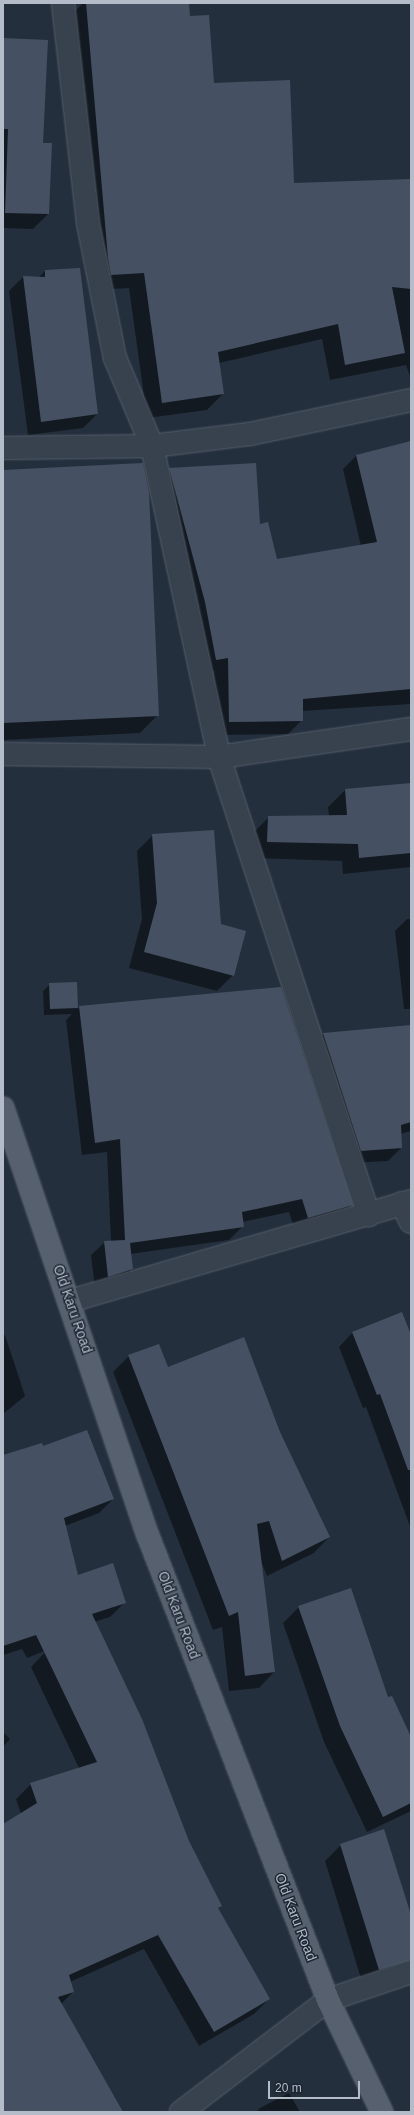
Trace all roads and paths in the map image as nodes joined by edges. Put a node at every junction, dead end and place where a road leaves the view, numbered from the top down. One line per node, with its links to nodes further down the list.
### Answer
1 (63, 3): 3 (street)
2 (411, 400): 3 (street)
3 (152, 446): 4 (street); 7 (street)
4 (3, 448)
5 (411, 729): 7 (street)
6 (3, 754): 7 (street)
7 (219, 757): 10 (street)
8 (3, 1108): 11 (main road, Old Karu Road)
9 (408, 1209): 10 (street)
10 (369, 1215): 11 (street)
11 (70, 1301): 13 (main road, Old Karu Road)
12 (411, 1972): 13 (street)
13 (328, 2000): 14 (street); 15 (main road, Old Karu Road)
14 (182, 2112)
15 (382, 2112)

